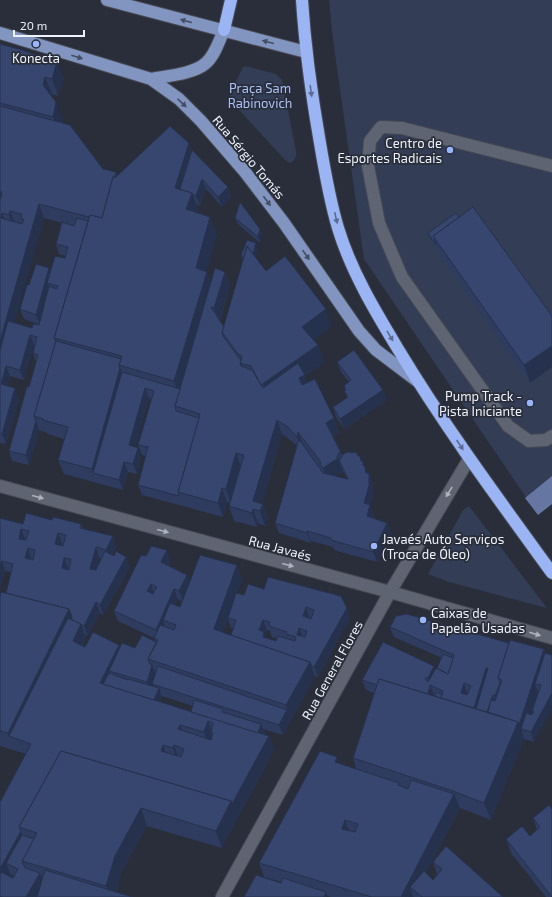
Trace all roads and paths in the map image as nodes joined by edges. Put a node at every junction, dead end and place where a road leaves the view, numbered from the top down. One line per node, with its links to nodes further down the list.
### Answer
1 (107, 0): 4 (main road, one-way to 1)
2 (231, 0): 4 (highway)
3 (302, 0): 6 (highway)
4 (224, 30): 6 (main road, one-way to 4); 7 (main road)
5 (0, 33): 7 (main road, Rua Sérgio Tomás, one-way to 7)
6 (306, 52): 9 (highway, one-way to 9)
7 (151, 79): 9 (main road, Rua Sérgio Tomás, one-way to 9)
8 (552, 166): 10 (street)
9 (417, 381): 11 (highway, one-way to 11)
10 (552, 436)
11 (469, 459): 13 (highway); 14 (street, Rua General Flores, one-way to 14)
12 (0, 486): 14 (street, Rua Javaés, one-way to 14)
13 (552, 573)
14 (390, 592): 15 (street, Rua Javaés, one-way to 15); 16 (street, Rua General Flores)
15 (552, 638)
16 (222, 897)

